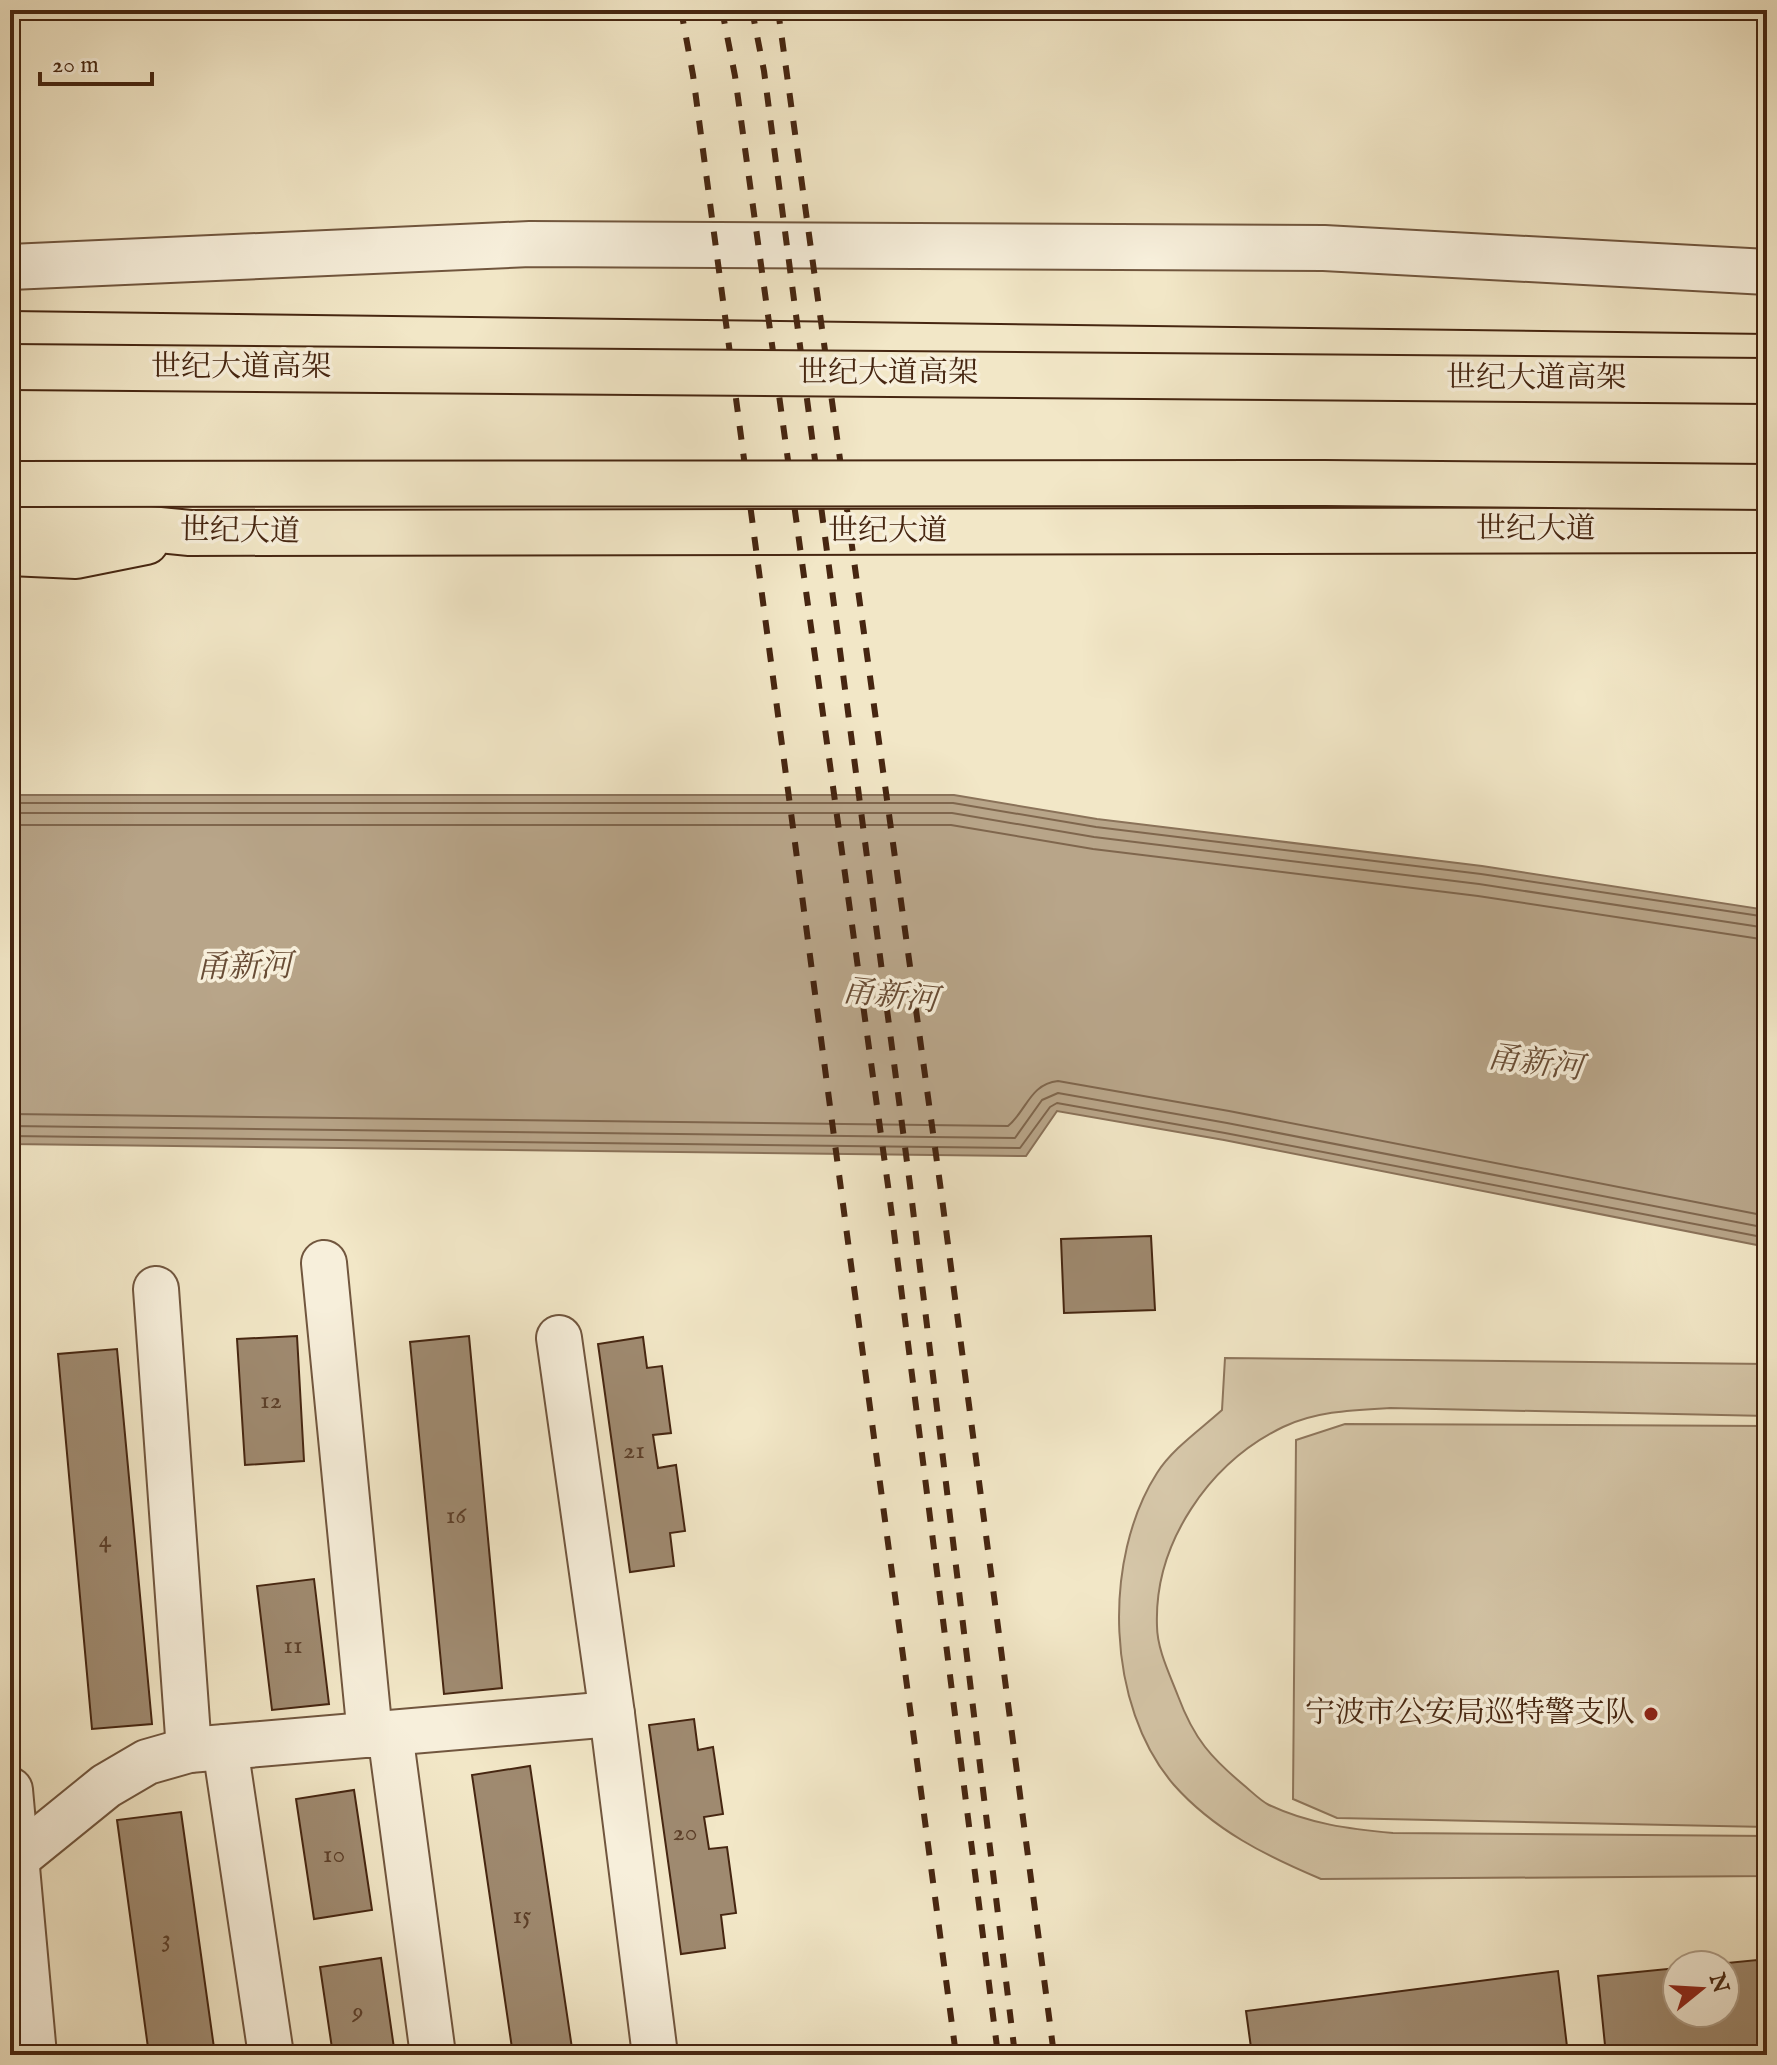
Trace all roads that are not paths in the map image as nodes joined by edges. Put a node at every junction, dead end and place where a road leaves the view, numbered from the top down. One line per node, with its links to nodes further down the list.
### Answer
1 (10, 267): 2 (street)
2 (1767, 272)
3 (10, 334): 4 (main road)
4 (1767, 357)
5 (10, 367): 6 (main road, 世纪大道高架, bridge)
6 (1767, 381)
7 (10, 484): 8 (main road, bridge)
8 (1767, 487)
9 (10, 515): 11 (main road, 世纪大道)
10 (1767, 530): 11 (main road, 世纪大道)
11 (190, 533): 12 (main road)
12 (10, 553)
13 (324, 1263): 17 (street)
14 (156, 1289): 18 (street)
15 (559, 1338): 16 (street)
16 (612, 1714): 17 (street); 24 (street)
17 (380, 1734): 18 (street); 23 (street)
18 (207, 1749): 20 (street); 22 (street)
19 (10, 1790): 20 (street)
20 (16, 1859): 21 (street)
21 (34, 2055)
22 (271, 2055)
23 (433, 2055)
24 (655, 2055)

